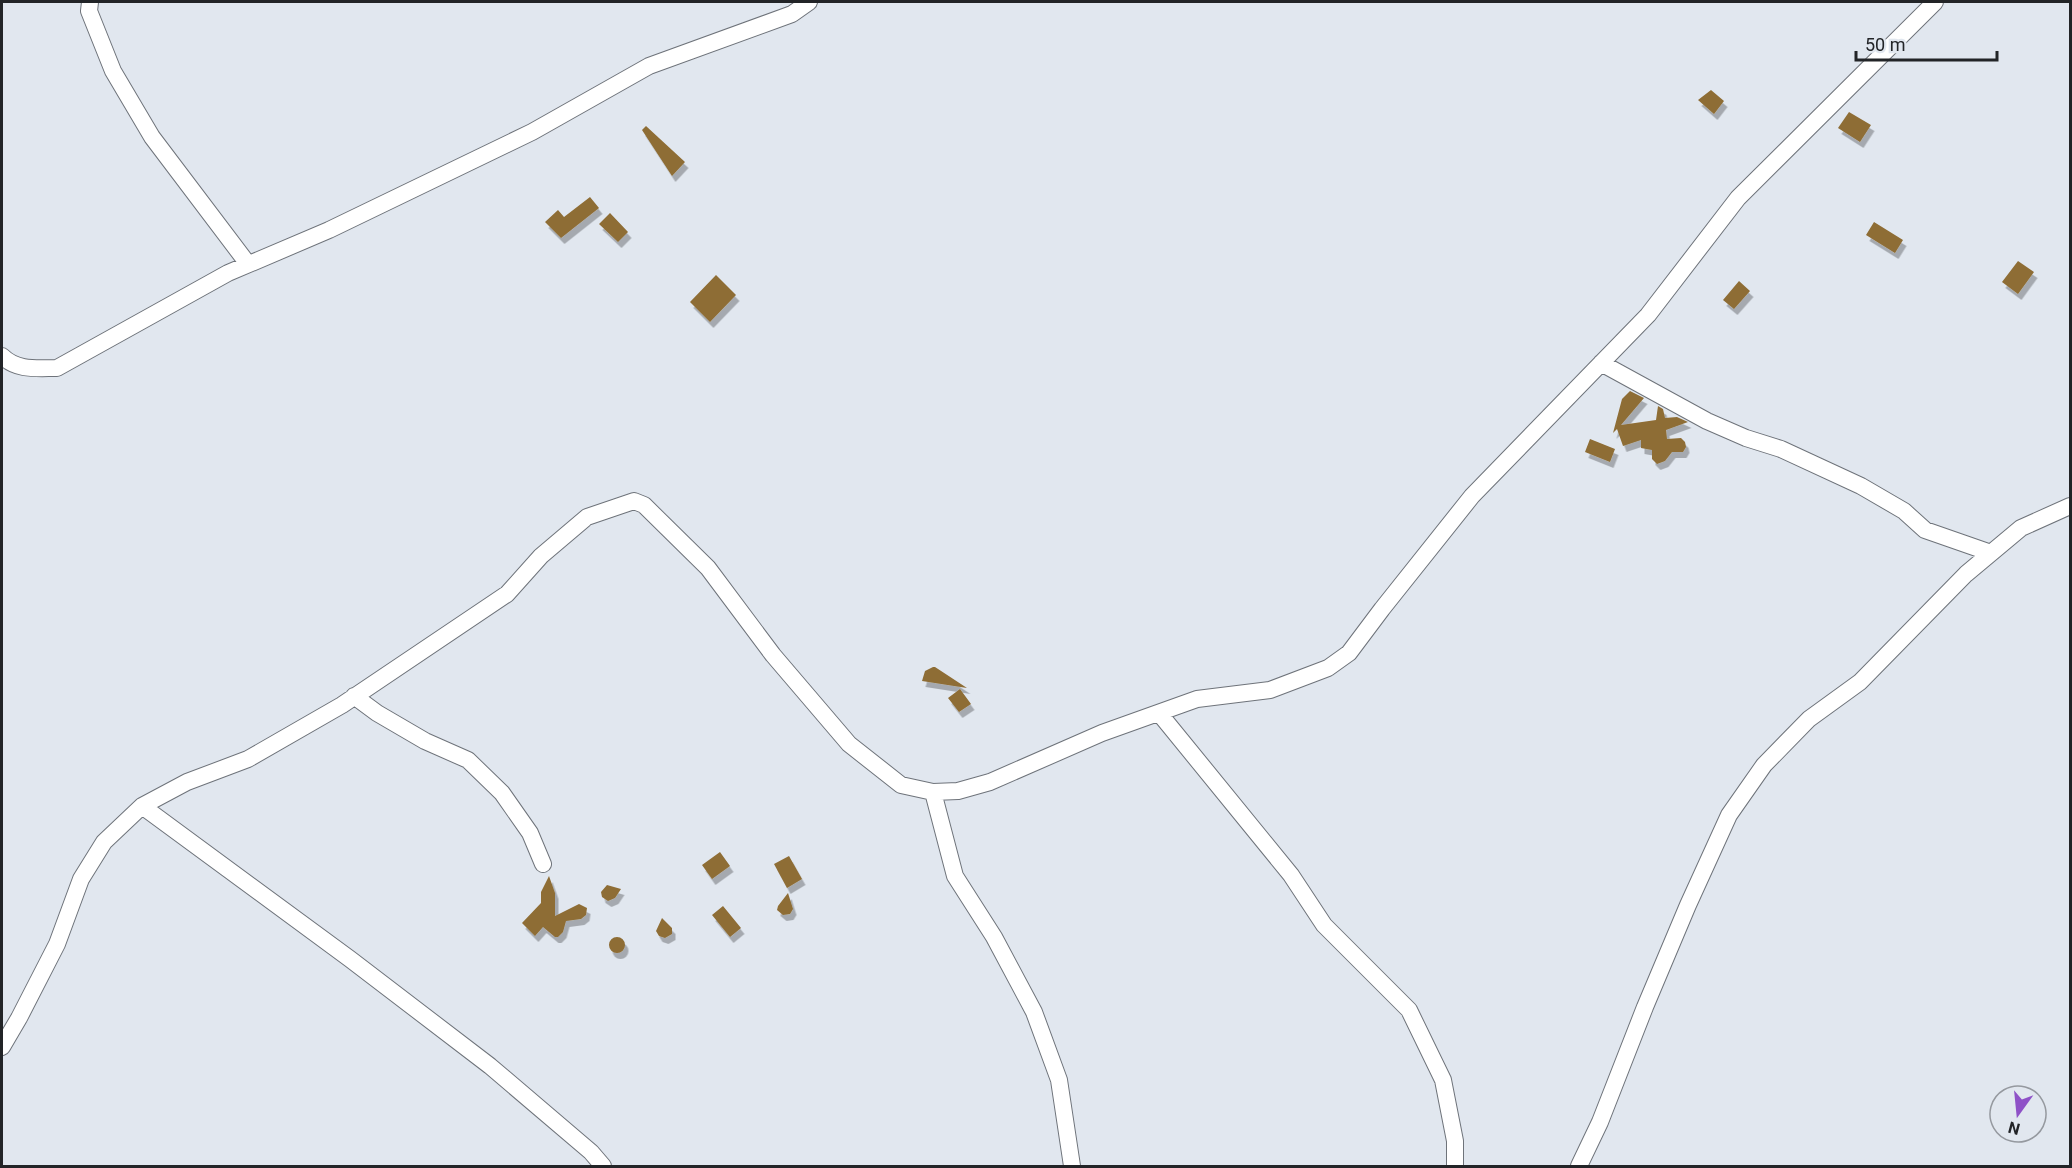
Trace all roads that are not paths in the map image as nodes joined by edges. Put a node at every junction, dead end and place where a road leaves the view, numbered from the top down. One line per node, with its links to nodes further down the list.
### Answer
1 (90, 2): 4 (street)
2 (809, 2): 4 (street)
3 (1935, 2): 6 (street)
4 (248, 264): 5 (street)
5 (2, 356)
6 (1601, 363): 8 (street); 10 (street)
7 (2070, 506): 8 (street)
8 (1991, 553): 18 (street)
9 (354, 696): 11 (street); 12 (street); 13 (street)
10 (1159, 713): 11 (street); 17 (street)
11 (933, 792): 16 (street)
12 (142, 807): 14 (street); 15 (street)
13 (543, 864)
14 (2, 1047)
15 (603, 1167)
16 (1072, 1167)
17 (1455, 1167)
18 (1579, 1167)

